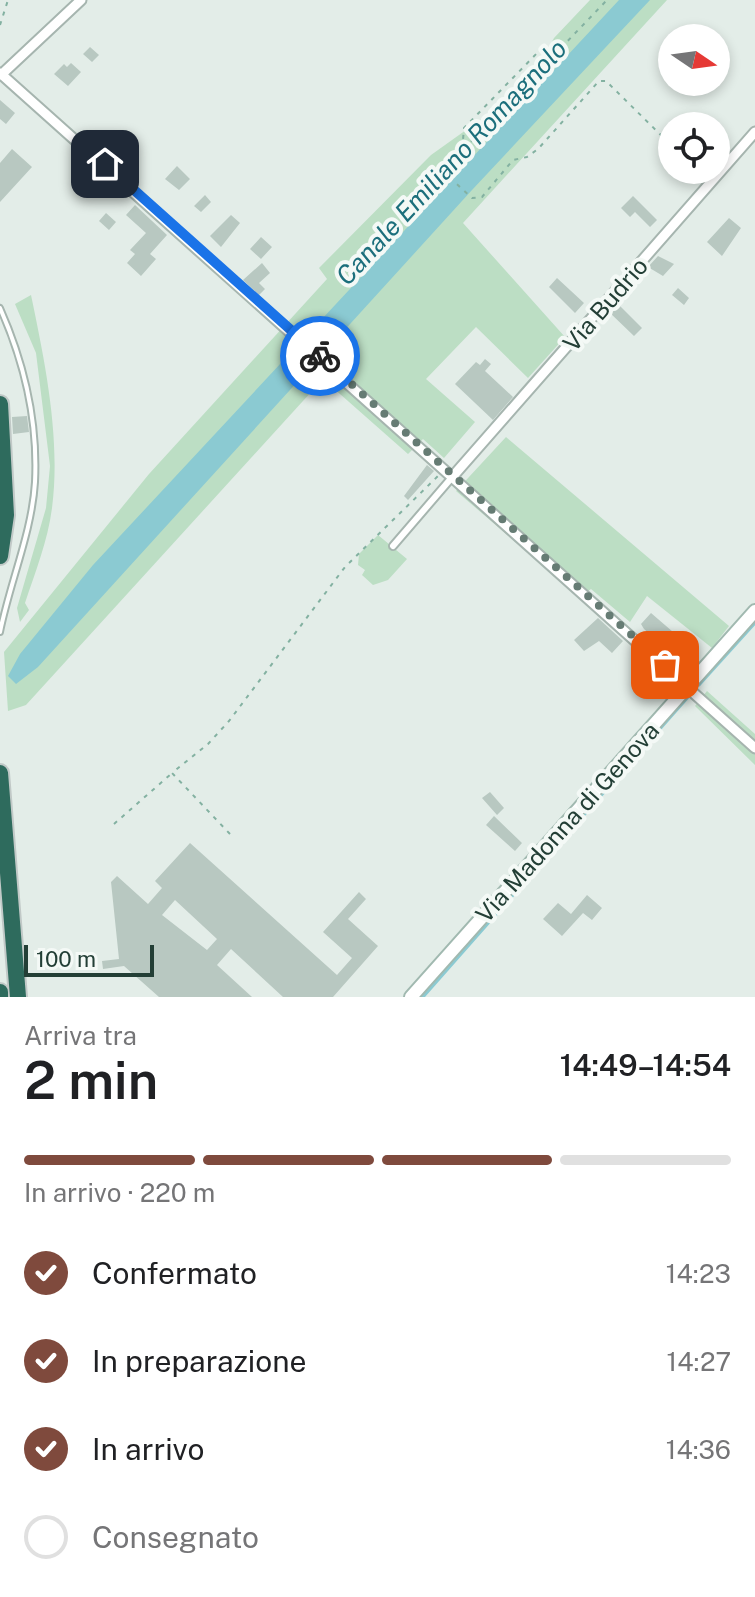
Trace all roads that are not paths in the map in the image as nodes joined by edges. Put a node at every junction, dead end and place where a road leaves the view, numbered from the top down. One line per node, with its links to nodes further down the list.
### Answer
1 (81, 0): 2 (street)
2 (0, 74): 6 (street)
3 (755, 132): 6 (street, Via Budrio)
4 (0, 308): 10 (lane)
5 (0, 404): 8 (highway)
6 (452, 473): 7 (street); 11 (street)
7 (393, 546)
8 (0, 556)
9 (755, 611): 11 (main road, Via Madonna di Genova)
10 (0, 632)
11 (689, 686): 12 (street); 15 (main road, Via Madonna di Genova)
12 (755, 748)
13 (0, 773): 14 (highway)
14 (18, 997)
15 (411, 997)

